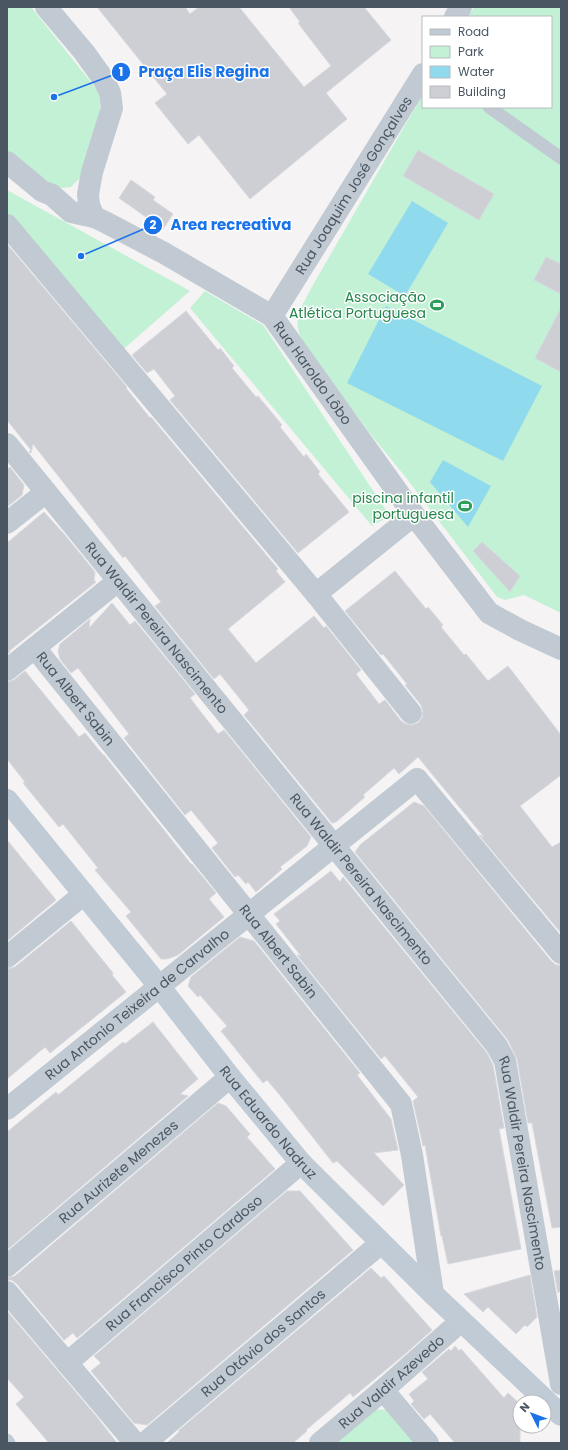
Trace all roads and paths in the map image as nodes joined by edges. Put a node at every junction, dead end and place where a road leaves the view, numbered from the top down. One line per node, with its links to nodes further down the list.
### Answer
1 (46, 7): 8 (street)
2 (461, 7): 3 (street)
3 (456, 16)
4 (422, 76): 12 (street, Rua Joaquim José Gonçalves)
5 (491, 108): 6 (lane)
6 (561, 158)
7 (7, 162): 9 (street, Rua Haroldo Lôbo)
8 (92, 172): 9 (street); 10 (street)
9 (52, 195): 10 (street, Rua Haroldo Lôbo)
10 (94, 217): 12 (street, Rua Haroldo Lôbo)
11 (7, 225): 18 (street)
12 (272, 316): 15 (street, Rua Haroldo Lôbo)
13 (7, 444): 14 (street, Rua Waldir Pereira Nascimento)
14 (46, 492): 16 (street); 17 (street, Rua Waldir Pereira Nascimento)
15 (414, 515): 18 (street); 20 (street, Rua Haroldo Lôbo)
16 (7, 523)
17 (118, 581): 19 (street); 24 (street, Rua Waldir Pereira Nascimento)
18 (316, 594): 22 (street)
19 (34, 648): 21 (street); 26 (street, Rua Albert Sabin)
20 (561, 649)
21 (7, 670)
22 (411, 713)
23 (9, 807): 25 (street, Rua Eduardo Nadruz)
24 (334, 845): 26 (street, Rua Antonio Teixeira de Carvalho); 27 (street, Rua Antonio Teixeira de Carvalho); 39 (street, Rua Waldir Pereira Nascimento)
25 (84, 894): 28 (street); 29 (street, Rua Eduardo Nadruz)
26 (248, 915): 29 (street, Rua Antonio Teixeira de Carvalho); 36 (street, Rua Albert Sabin)
27 (561, 953)
28 (7, 957)
29 (159, 986): 30 (street, Rua Eduardo Nadruz); 31 (street, Rua Antonio Teixeira de Carvalho)
30 (230, 1077): 32 (street, Rua Eduardo Nadruz); 34 (street, Rua Aurizete Menezes)
31 (7, 1109)
32 (302, 1163): 33 (street, Rua Eduardo Nadruz); 38 (street, Rua Francisco Pinto Cardoso)
33 (381, 1243): 36 (street, Rua Eduardo Nadruz); 45 (street, Rua Otávio dos Santos)
34 (7, 1266)
35 (7, 1292): 38 (street)
36 (433, 1294): 37 (street, Rua Eduardo Nadruz)
37 (461, 1321): 40 (street, Rua Valdir Azevedo); 41 (street, Rua Eduardo Nadruz)
38 (67, 1363): 44 (street)
39 (561, 1384)
40 (383, 1390): 46 (street, Rua Valdir Azevedo); 47 (street)
41 (561, 1415)
42 (7, 1440): 43 (lane)
43 (10, 1443)
44 (135, 1443)
45 (145, 1443)
46 (320, 1443)
47 (428, 1443)

